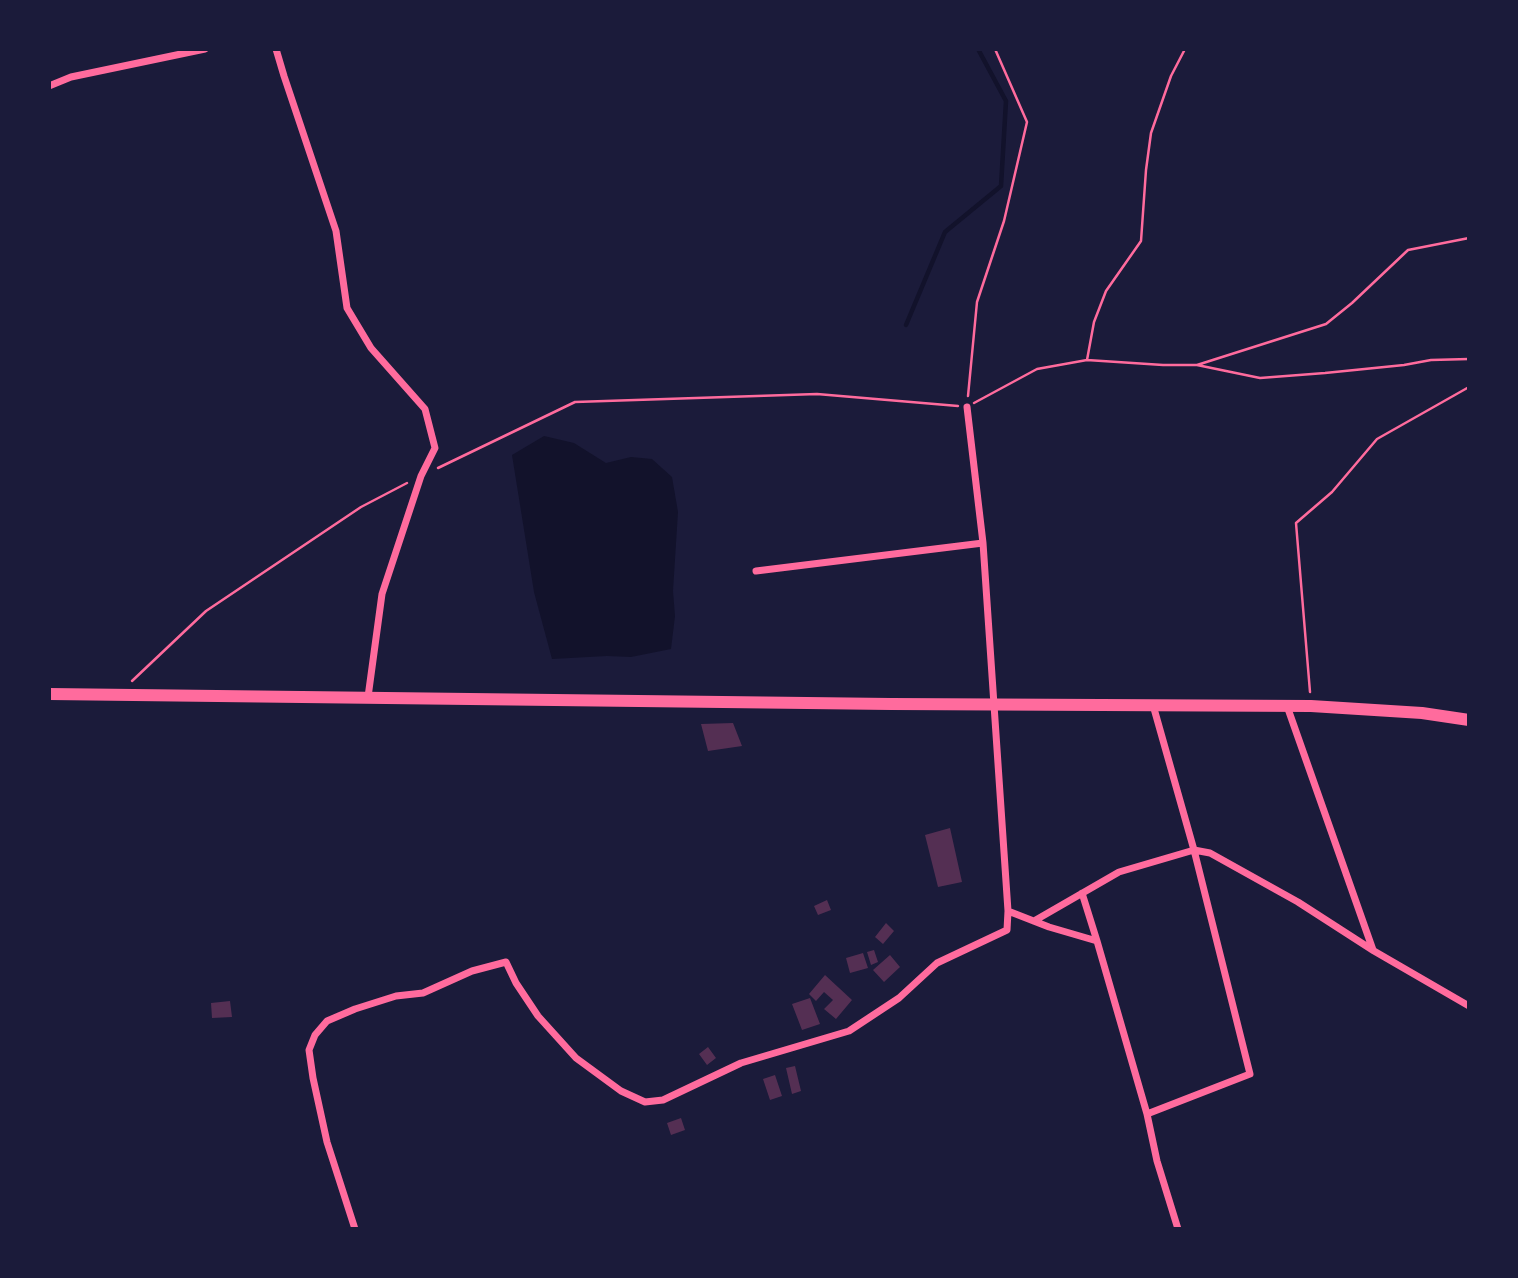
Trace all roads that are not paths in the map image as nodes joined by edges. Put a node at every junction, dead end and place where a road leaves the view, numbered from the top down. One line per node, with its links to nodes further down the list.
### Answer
1 (205, 49): 3 (street)
2 (276, 49): 8 (street)
3 (49, 86)
4 (967, 407): 5 (street)
5 (983, 543): 6 (street); 9 (street)
6 (756, 571)
7 (49, 694): 8 (highway)
8 (368, 697): 9 (highway)
9 (993, 704): 10 (highway); 15 (street)
10 (1153, 705): 11 (highway); 13 (street)
11 (1287, 706): 12 (highway); 18 (street)
12 (1469, 720)
13 (1194, 850): 14 (street); 18 (street); 20 (street)
14 (1082, 892): 16 (street); 17 (street)
15 (1008, 911): 16 (street); 21 (street)
16 (1034, 921): 17 (street)
17 (1097, 941): 20 (street)
18 (1374, 951): 19 (street)
19 (1469, 1006)
20 (1147, 1114): 22 (street)
21 (355, 1229)
22 (1178, 1229)

